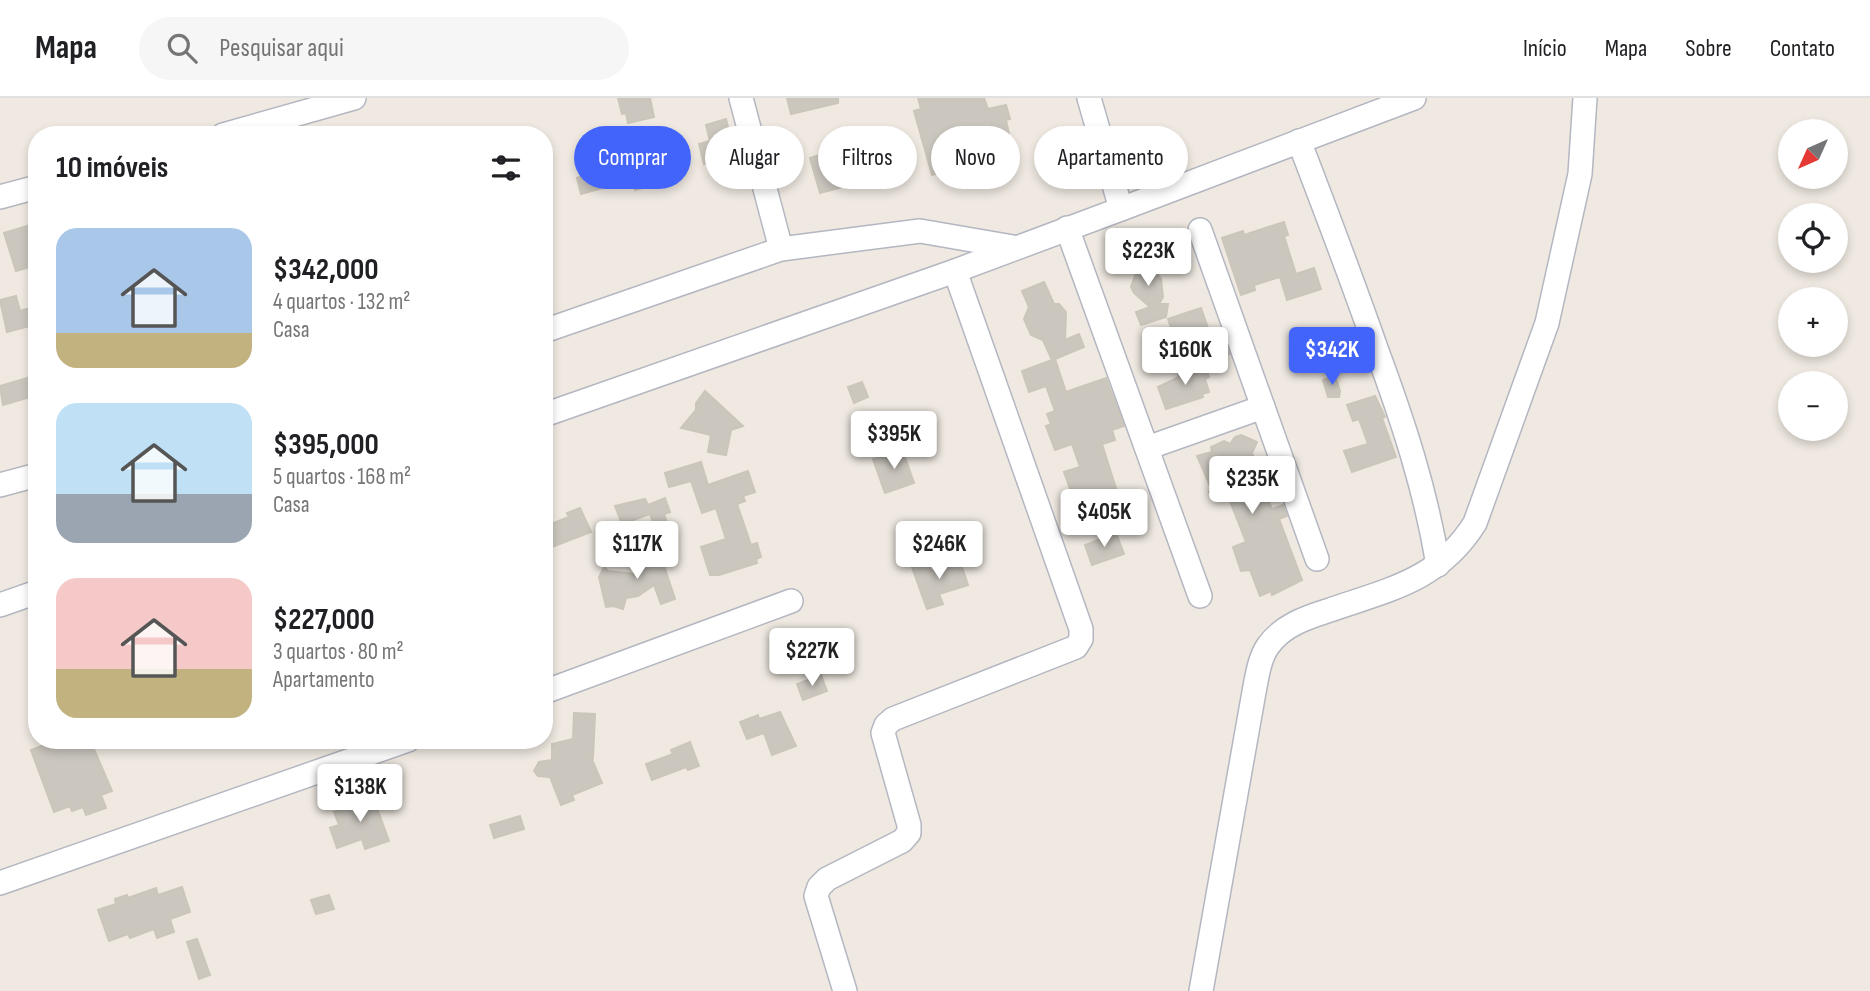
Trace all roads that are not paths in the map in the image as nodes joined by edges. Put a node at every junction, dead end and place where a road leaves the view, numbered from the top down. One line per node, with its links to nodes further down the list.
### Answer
1 (354, 98): 6 (street)
2 (741, 98): 14 (street)
3 (1089, 98): 10 (street)
4 (1414, 98): 7 (street)
5 (1585, 98): 23 (street)
6 (255, 126)
7 (1299, 141): 10 (street); 23 (street)
8 (28, 189): 9 (street)
9 (0, 197)
10 (1121, 209): 11 (street)
11 (1067, 229): 13 (street); 19 (street)
12 (1200, 230): 17 (street)
13 (1017, 247): 14 (street); 15 (street)
14 (781, 249): 16 (street)
15 (955, 271): 18 (street); 31 (street)
16 (553, 328)
17 (1263, 407): 19 (street); 22 (street)
18 (553, 412)
19 (1147, 448): 25 (street)
20 (28, 477): 21 (street)
21 (0, 485)
22 (1317, 559)
23 (1438, 565): 32 (street)
24 (28, 596): 27 (street)
25 (1200, 596)
26 (791, 601): 28 (street)
27 (0, 605)
28 (553, 689)
29 (382, 749): 30 (street)
30 (0, 883)
31 (845, 991)
32 (1201, 991)

